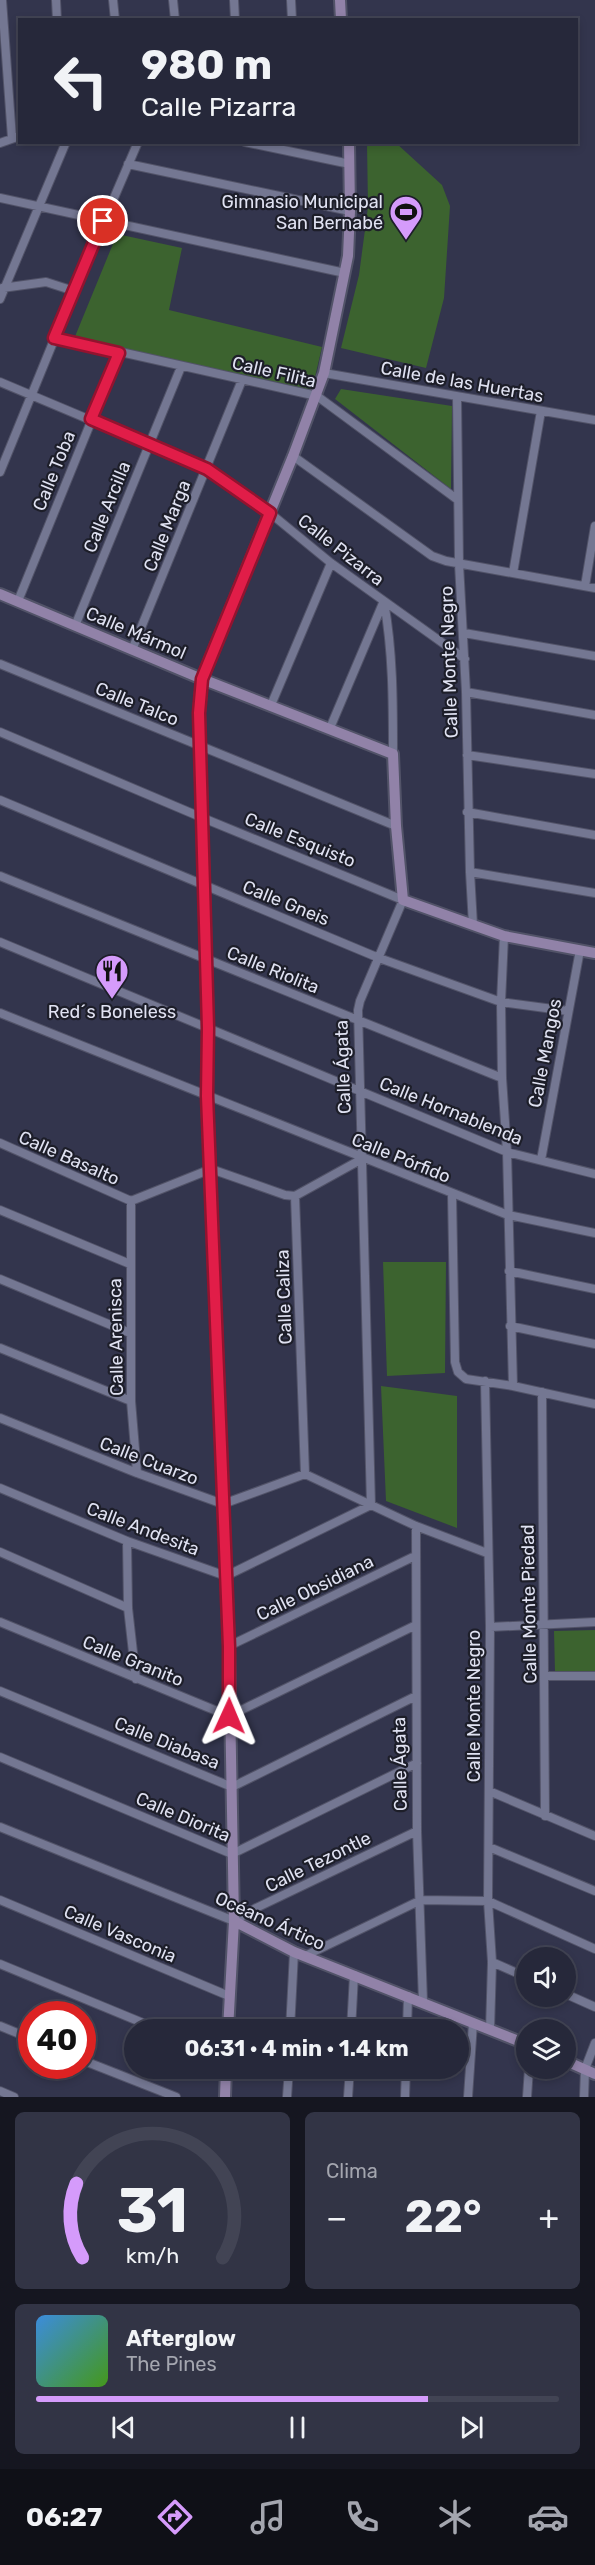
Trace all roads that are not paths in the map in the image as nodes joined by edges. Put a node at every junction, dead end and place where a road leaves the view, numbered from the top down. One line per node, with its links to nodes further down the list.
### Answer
1 (2, 0): 14 (street)
2 (56, 0): 8 (street)
3 (113, 0): 9 (street)
4 (173, 0): 10 (street)
5 (234, 0): 11 (street)
6 (291, 0): 12 (street)
7 (340, 0): 13 (street)
8 (57, 18)
9 (115, 18)
10 (175, 18)
11 (235, 18)
12 (292, 18)
13 (342, 18)
14 (16, 137): 15 (street)
15 (0, 143)
16 (65, 144): 23 (street)
17 (137, 144): 20 (street)
18 (255, 144): 21 (street)
19 (349, 144): 21 (street)
20 (128, 164): 24 (street); 25 (street)
21 (350, 164): 24 (street)
22 (0, 198): 23 (street)
23 (40, 207): 25 (street); 27 (street)
24 (350, 210): 26 (street)
25 (103, 221): 26 (street); 28 (street)
26 (345, 273): 33 (street)
27 (2, 288): 28 (street); 29 (street)
28 (74, 291): 30 (street)
29 (0, 299)
30 (54, 338): 31 (street, Calle Filita); 36 (street)
31 (119, 353): 32 (street, Calle Filita); 40 (street, Calle Toba)
32 (181, 367): 34 (street, Calle Filita); 42 (street, Calle Arcilla)
33 (324, 373): 37 (street); 38 (street, Calle de las Huertas)
34 (242, 380): 37 (street, Calle Filita); 44 (street, Calle Marga)
35 (0, 382): 36 (street, Calle Pizarra)
36 (32, 395): 40 (street, Calle Pizarra); 45 (street)
37 (317, 396): 43 (street); 46 (street, Calle Filita)
38 (457, 397): 39 (street, Calle de las Huertas); 46 (street, Calle Monte Negro)
39 (541, 411): 41 (street, Calle de las Huertas); 51 (street)
40 (91, 419): 42 (street, Calle Pizarra); 55 (street, Calle Toba)
41 (595, 420)
42 (149, 444): 44 (street, Calle Pizarra); 57 (street, Calle Arcilla)
43 (293, 456): 47 (street); 50 (street)
44 (207, 469): 47 (street, Calle Pizarra); 59 (street, Calle Marga)
45 (0, 472)
46 (458, 500): 50 (street, Calle Monte Negro)
47 (270, 513): 49 (street, Calle Pizarra); 63 (street)
48 (595, 526): 52 (street)
49 (331, 563): 56 (street, Calle Pizarra); 65 (street)
50 (459, 564): 51 (street); 58 (street, Calle Monte Negro)
51 (513, 573): 52 (street)
52 (585, 586): 53 (street)
53 (595, 588)
54 (0, 594): 55 (street, Calle Mármol)
55 (18, 601): 57 (street, Calle Mármol)
56 (384, 602): 61 (street, Calle Pizarra); 67 (street); 70 (street, Calle Ágata)
57 (75, 626): 59 (street, Calle Mármol)
58 (464, 633): 60 (street); 61 (street, Calle Monte Negro)
59 (132, 650): 63 (street, Calle Mármol)
60 (595, 656)
61 (465, 659): 64 (street, Calle Monte Negro)
62 (0, 664): 69 (street, Calle Talco)
63 (202, 679): 65 (street, Calle Mármol); 69 (street)
64 (466, 692): 66 (street); 71 (street, Calle Monte Negro)
65 (271, 705): 67 (street, Calle Mármol)
66 (595, 715)
67 (330, 728): 70 (street, Calle Mármol)
68 (0, 732): 75 (street, Calle Esquisto)
69 (199, 746): 75 (street); 76 (street, Calle Talco)
70 (393, 754): 76 (street, Calle Ágata)
71 (467, 754): 72 (street); 74 (street, Calle Monte Negro)
72 (595, 774)
73 (0, 800): 80 (street, Calle Gneis)
74 (467, 812): 77 (street); 78 (street, Calle Monte Negro)
75 (203, 818): 80 (street); 82 (street, Calle Esquisto)
76 (396, 826): 82 (street, Calle Ágata)
77 (595, 835)
78 (470, 872): 81 (street); 83 (street, Calle Monte Negro)
79 (0, 876): 88 (street, Calle Riolita)
80 (205, 886): 88 (street); 89 (street, Calle Gneis)
81 (595, 893)
82 (403, 900): 83 (street, Calle Esquisto); 89 (street, Calle Ágata)
83 (474, 925): 84 (street, Calle Esquisto)
84 (504, 936): 86 (street, Calle Esquisto); 90 (street)
85 (0, 942): 94 (street, Calle Hornablenda)
86 (580, 950): 87 (street, Calle Esquisto); 91 (street, Calle Mangos)
87 (595, 953)
88 (206, 958): 93 (street, Calle Riolita); 94 (street)
89 (378, 958): 90 (street, Calle Gneis); 93 (street, Calle Ágata)
90 (501, 1002): 91 (street, Calle Gneis); 95 (street)
91 (568, 1011): 101 (street, Calle Mangos)
92 (0, 1013): 97 (street, Calle Pórfido)
93 (358, 1021): 95 (street, Calle Riolita); 96 (street, Calle Ágata)
94 (208, 1028): 96 (street, Calle Hornablenda); 97 (street)
95 (502, 1078): 99 (street)
96 (362, 1091): 99 (street, Calle Hornablenda); 100 (street, Calle Ágata)
97 (207, 1096): 100 (street, Calle Pórfido); 102 (street)
98 (0, 1143): 106 (street, Calle Basalto)
99 (507, 1152): 101 (street, Calle Hornablenda); 108 (street)
100 (362, 1159): 104 (street, Calle Pórfido); 105 (street); 128 (street, Calle Ágata)
101 (541, 1160): 103 (street, Calle Hornablenda)
102 (211, 1169): 105 (street); 106 (street, Calle Basalto); 127 (street)
103 (595, 1173)
104 (452, 1194): 108 (street, Calle Pórfido); 118 (street)
105 (295, 1196): 125 (street, Calle Caliza)
106 (130, 1201): 110 (street, Calle Arenisca)
107 (0, 1210): 110 (street)
108 (508, 1215): 109 (street, Calle Pórfido); 111 (street)
109 (595, 1233)
110 (130, 1264): 115 (street, Calle Arenisca)
111 (509, 1270): 113 (street); 114 (street)
112 (0, 1279): 115 (street)
113 (595, 1289)
114 (510, 1326): 116 (street); 119 (street)
115 (130, 1333): 121 (street, Calle Arenisca)
116 (595, 1344)
117 (0, 1347): 121 (street)
118 (485, 1381): 119 (street); 132 (street, Calle Monte Negro)
119 (513, 1386): 120 (street)
120 (542, 1392): 122 (street); 139 (street, Calle Monte Piedad)
121 (131, 1401): 124 (street, Calle Arenisca)
122 (595, 1404)
123 (0, 1418): 124 (street, Calle Cuarzo)
124 (136, 1473): 127 (street, Calle Cuarzo)
125 (305, 1474): 127 (street); 128 (street)
126 (0, 1488): 130 (street, Calle Andesita)
127 (223, 1504): 134 (street)
128 (371, 1505): 129 (street); 134 (street)
129 (416, 1526): 132 (street); 133 (street, Calle Ágata)
130 (127, 1541): 134 (street, Calle Andesita); 135 (street)
131 (0, 1552): 135 (street)
132 (487, 1553): 140 (street, Calle Monte Negro)
133 (415, 1556): 138 (street, Calle Ágata); 141 (street, Calle Obsidiana)
134 (226, 1576): 141 (street)
135 (128, 1608): 144 (street)
136 (0, 1622): 144 (street, Calle Granito)
137 (595, 1622): 139 (street)
138 (416, 1625): 146 (street, Calle Ágata); 147 (street)
139 (544, 1625): 140 (street); 142 (street, Calle Monte Piedad)
140 (490, 1627): 151 (street, Calle Monte Negro)
141 (229, 1647): 147 (street)
142 (545, 1676): 143 (street); 152 (street, Calle Monte Piedad)
143 (595, 1676)
144 (136, 1679): 147 (street, Calle Granito)
145 (0, 1691): 150 (street, Calle Diabasa)
146 (416, 1696): 149 (street, Calle Ágata); 150 (street, Calle Diabasa)
147 (229, 1716): 150 (street)
148 (0, 1757): 157 (street, Calle Diorita)
149 (417, 1764): 154 (street, Calle Ágata); 157 (street, Calle Diorita)
150 (232, 1786): 157 (street)
151 (489, 1791): 152 (street); 156 (street, Calle Monte Negro)
152 (545, 1816): 155 (street)
153 (0, 1827): 162 (street, Océano Ártico)
154 (417, 1831): 160 (street, Calle Ágata); 162 (street, Calle Tezontle)
155 (595, 1836)
156 (489, 1847): 158 (street); 161 (street, Calle Monte Negro)
157 (232, 1854): 162 (street)
158 (595, 1891)
159 (0, 1900): 169 (street, Calle Vasconia)
160 (420, 1900): 161 (street); 164 (street); 172 (street, Calle Ágata)
161 (488, 1901): 163 (street); 165 (street, Calle Monte Negro)
162 (234, 1921): 164 (street, Océano Ártico); 169 (street)
163 (595, 1949)
164 (299, 1954): 168 (street, Océano Ártico); 176 (street)
165 (492, 1962): 167 (street); 181 (street, Calle Monte Negro)
166 (0, 1964): 174 (street)
167 (516, 1973)
168 (354, 1975): 170 (street, Océano Ártico); 177 (street)
169 (229, 1996): 175 (street)
170 (408, 1996): 172 (street, Océano Ártico); 178 (street)
171 (576, 1998): 173 (street)
172 (423, 2002): 179 (street, Océano Ártico)
173 (595, 2007)
174 (133, 2019)
175 (228, 2019)
176 (291, 2019)
177 (352, 2019)
178 (407, 2019)
179 (473, 2023): 181 (street, Océano Ártico); 200 (street)
180 (0, 2026): 182 (street)
181 (490, 2030): 183 (street, Océano Ártico)
182 (18, 2033)
183 (516, 2040)
184 (595, 2043): 187 (street)
185 (96, 2066): 195 (street)
186 (576, 2066): 187 (street)
187 (590, 2072): 202 (street)
188 (226, 2079): 196 (street)
189 (288, 2079): 197 (street)
190 (349, 2079): 198 (street)
191 (406, 2079): 199 (street)
192 (528, 2079): 201 (street)
193 (0, 2091): 194 (street)
194 (14, 2097)
195 (176, 2097)
196 (225, 2097)
197 (287, 2097)
198 (348, 2097)
199 (405, 2097)
200 (468, 2097)
201 (527, 2097)
202 (584, 2097)

